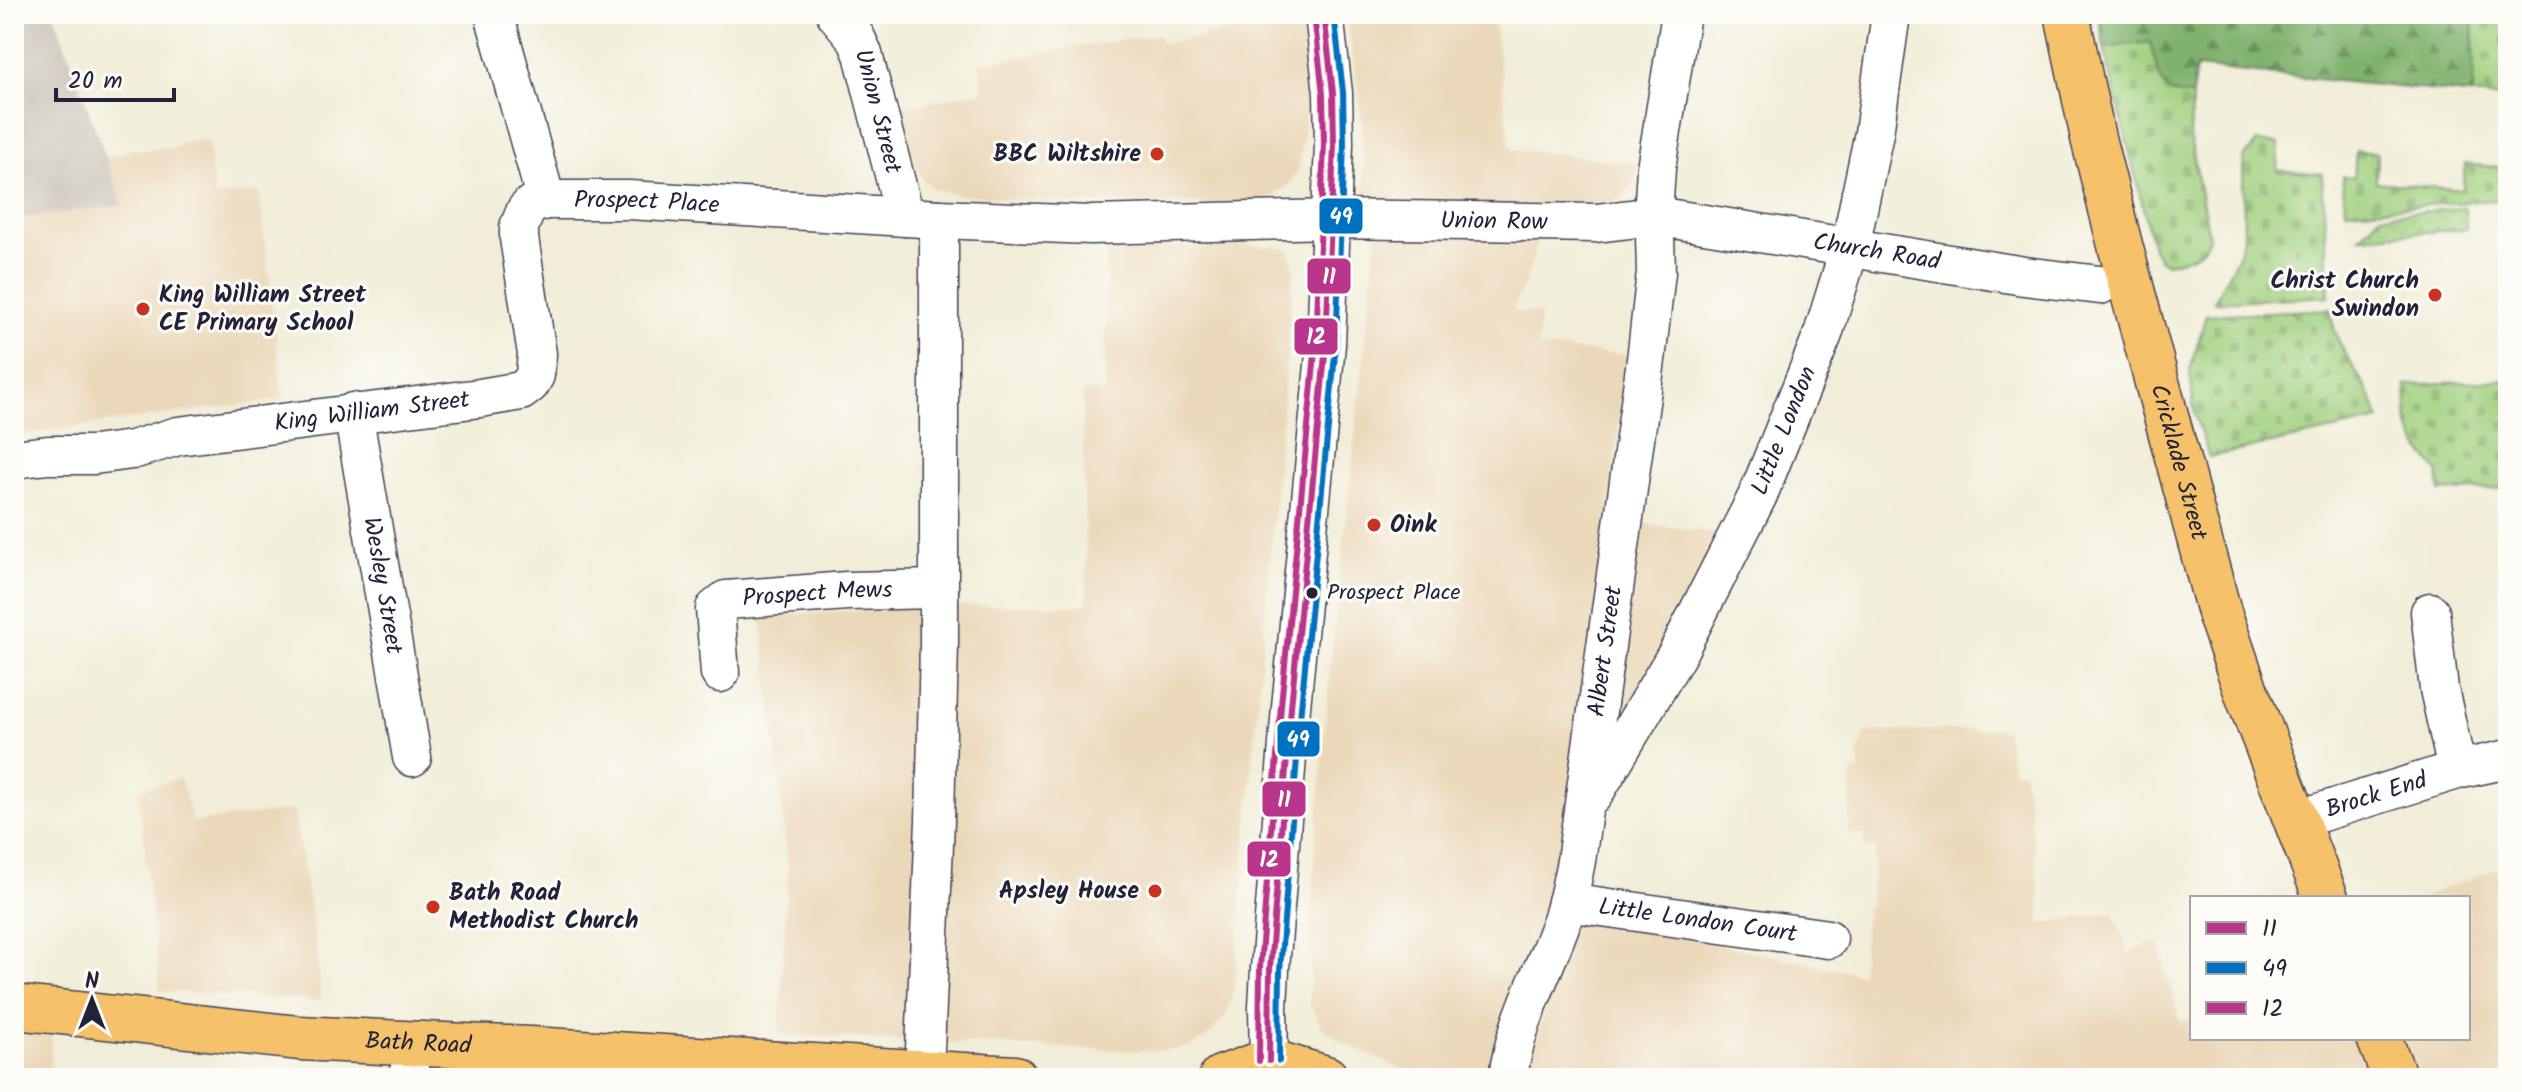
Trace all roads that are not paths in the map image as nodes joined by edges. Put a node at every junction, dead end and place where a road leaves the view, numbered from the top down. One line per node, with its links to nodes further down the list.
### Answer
1 (494, 14): 7 (street, Prospect Place)
2 (836, 14): 9 (street, Union Street)
3 (1324, 14): 10 (street)
4 (1681, 14): 8 (street, Albert Street)
5 (1891, 14): 11 (street, Little London)
6 (2067, 14): 22 (main road, Cricklade Street)
7 (546, 200): 9 (street, Prospect Place); 13 (street, King William Street)
8 (1655, 216): 10 (street, Union Row); 11 (street, Church Road); 21 (street, Albert Street)
9 (922, 218): 10 (street, Prospect Place); 15 (street)
10 (1332, 219): 29 (street)
11 (1850, 247): 12 (street, Church Road); 21 (street, Little London)
12 (2100, 285)
13 (353, 412): 14 (street, King William Street); 18 (street, Wesley Street)
14 (14, 459)
15 (939, 589): 17 (street, Prospect Mews); 30 (street)
16 (2430, 612): 20 (street, Brock End)
17 (720, 673)
18 (412, 757)
19 (2508, 759): 20 (street, Brock End)
20 (2457, 770): 22 (street, Brock End)
21 (1584, 811): 24 (street, Albert Street)
22 (2296, 820): 23 (main road, Cricklade Street)
23 (2325, 896)
24 (1567, 902): 25 (street, Little London Court); 34 (street, Albert Street)
25 (1828, 939)
26 (14, 1007): 28 (main road, Bath Road)
27 (2380, 1040): 35 (main road)
28 (410, 1061): 30 (main road, Bath Road)
29 (1269, 1061): 32 (main road); 33 (main road)
30 (924, 1072): 31 (main road, Bath Road)
31 (1015, 1078)
32 (1221, 1078)
33 (1326, 1078)
34 (1508, 1078)
35 (2395, 1078)

